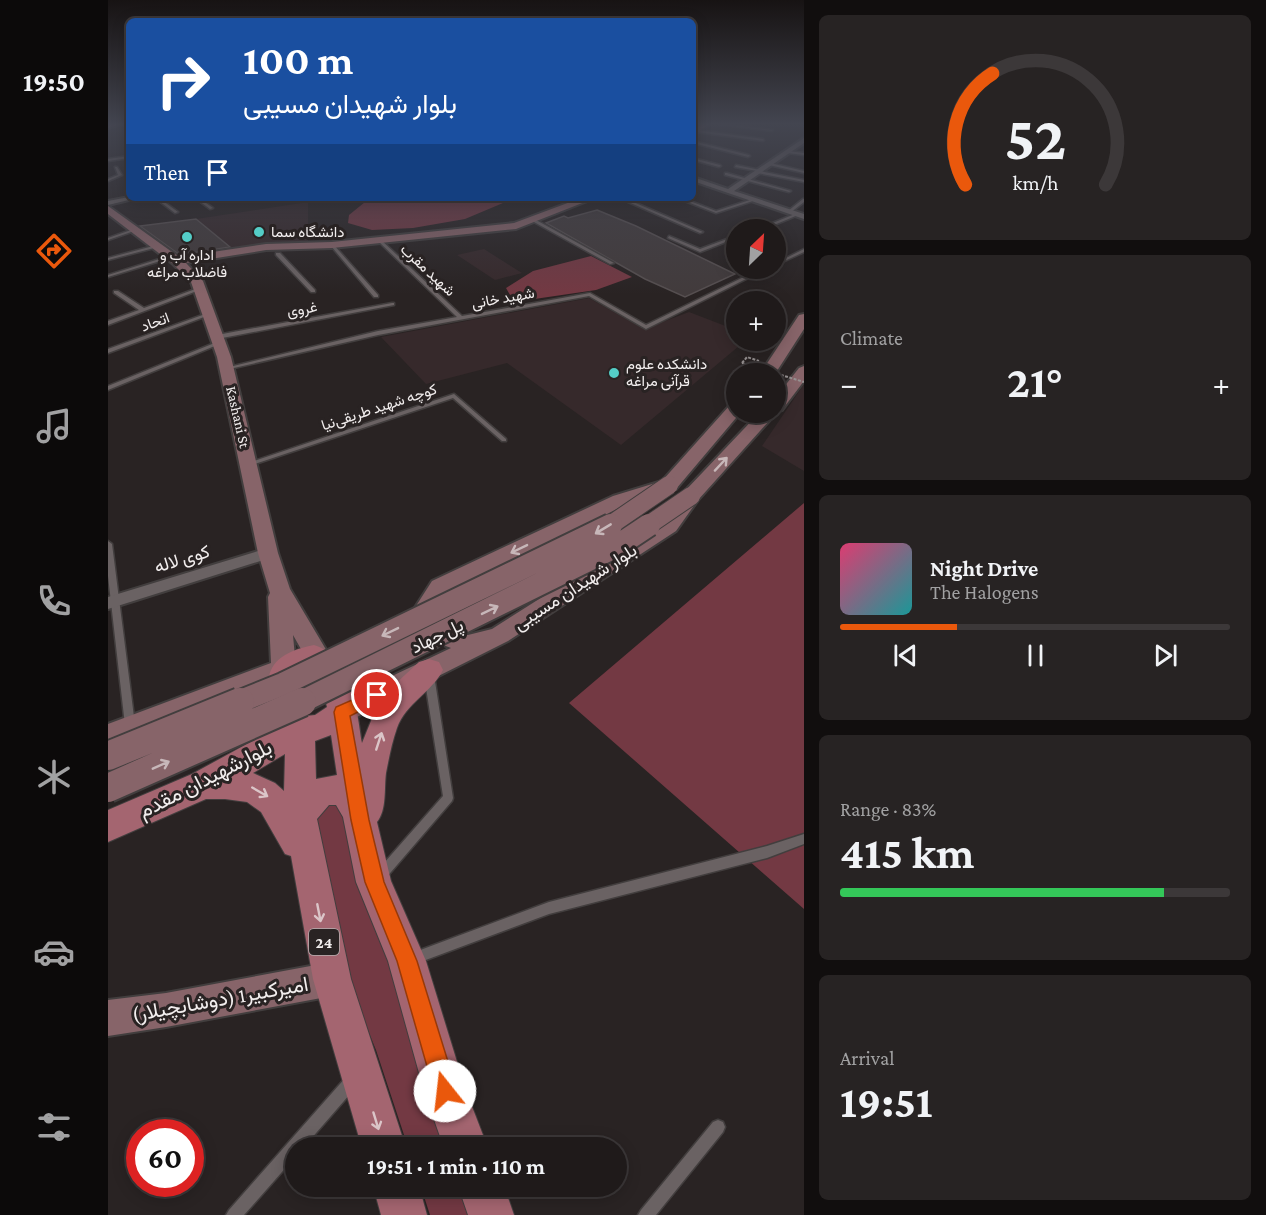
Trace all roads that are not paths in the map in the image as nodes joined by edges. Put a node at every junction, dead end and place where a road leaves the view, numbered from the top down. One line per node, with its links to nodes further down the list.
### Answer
1 (698, 181): 4 (street)
2 (745, 181): 4 (street)
3 (749, 181): 5 (lane)
4 (729, 191): 7 (street)
5 (789, 191)
6 (126, 200): 14 (street)
7 (754, 200): 13 (lane); 18 (street)
8 (804, 200): 18 (lane)
9 (161, 201): 17 (lane)
10 (201, 201): 15 (lane)
11 (582, 201): 19 (main road)
12 (628, 201): 21 (lane)
13 (687, 201)
14 (108, 203)
15 (211, 208)
16 (108, 209): 20 (main road, Kashani St)
17 (176, 212)
18 (796, 215)
19 (535, 220): 24 (main road); 34 (lane)
20 (135, 230): 23 (lane); 27 (main road, Kashani St)
21 (701, 232)
22 (669, 237): 25 (lane)
23 (108, 239)
24 (379, 240): 26 (main road); 44 (lane, شهید مقرب)
25 (726, 241)
26 (332, 245): 28 (main road); 40 (lane)
27 (157, 246): 31 (lane); 33 (main road, Kashani St)
28 (306, 247): 30 (main road); 33 (main road)
29 (804, 250): 32 (lane)
30 (278, 254): 33 (main road); 38 (lane)
31 (108, 259)
32 (786, 259)
33 (177, 262): 35 (lane); 37 (main road, Kashani St)
34 (612, 262)
35 (108, 276)
36 (744, 279): 44 (lane, شهید خانی)
37 (200, 289): 42 (lane); 43 (main road, Kashani St)
38 (313, 291)
39 (116, 292): 42 (lane)
40 (376, 296)
41 (392, 304): 47 (lane, غروی)
42 (143, 310): 46 (lane)
43 (210, 314): 47 (main road, Kashani St); 48 (lane, اتحاد)
44 (461, 318): 50 (lane, شهید خانی)
45 (804, 318): 49 (main road)
46 (108, 323)
47 (218, 340): 50 (main road, Kashani St); 52 (lane, غروی)
48 (108, 351)
49 (774, 363)
50 (227, 369): 57 (main road, Kashani St)
51 (804, 371): 53 (main road)
52 (108, 388)
53 (786, 394)
54 (726, 419): 58 (main road)
55 (760, 423): 59 (main road, بلوار شهیدان مسیبی, one-way to 55)
56 (504, 440): 57 (lane, کوچه شهید طریقی‌نیا)
57 (249, 464): 61 (main road, Kashani St)
58 (669, 485): 64 (main road, one-way to 64); 71 (main road, پل جهاد, one-way to 71, bridge)
59 (692, 496): 64 (main road, بلوار شهیدان مسیبی); 73 (main road, پل جهاد, one-way to 59, bridge)
60 (108, 544): 63 (lane)
61 (268, 553): 62 (main road, Kashani St); 63 (street, کوی لاله)
62 (279, 590): 65 (main road); 66 (main road, Kashani St)
63 (111, 602): 70 (lane)
64 (500, 635): 67 (main road, بلوار شهیدان مسیبی)
65 (319, 658): 66 (main road); 68 (main road)
66 (284, 669): 69 (main road, 24); 70 (main road)
67 (429, 670): 68 (main road, بلوار شهیدان مسیبی); 79 (main road, one-way to 67); 79 (lane)
68 (342, 712): 69 (main road); 74 (main road)
69 (300, 730): 72 (main road, بلوارشهیدان مقدم); 75 (main road, 24)
70 (119, 732)
71 (108, 756)
72 (203, 785): 76 (main road, بلوارشهیدان مقدم); 78 (main road, one-way to 78)
73 (108, 788)
74 (359, 813): 75 (main road); 79 (main road)
75 (300, 817): 78 (main road, 24)
76 (108, 826)
77 (804, 839): 80 (lane)
78 (311, 871): 81 (main road, 24, one-way to 81)
79 (372, 872): 80 (main road)
80 (407, 961): 86 (main road)
81 (332, 979): 82 (main road, امیرکبیر1 (دوشابچیلار)); 83 (main road, 24)
82 (108, 1018)
83 (360, 1072): 85 (main road, 24, one-way to 85); 89 (lane)
84 (718, 1127): 92 (lane)
85 (381, 1137)
86 (462, 1137)
87 (399, 1197): 90 (main road)
88 (485, 1197): 91 (main road)
89 (234, 1215)
90 (404, 1215)
91 (491, 1215)
92 (646, 1215)

